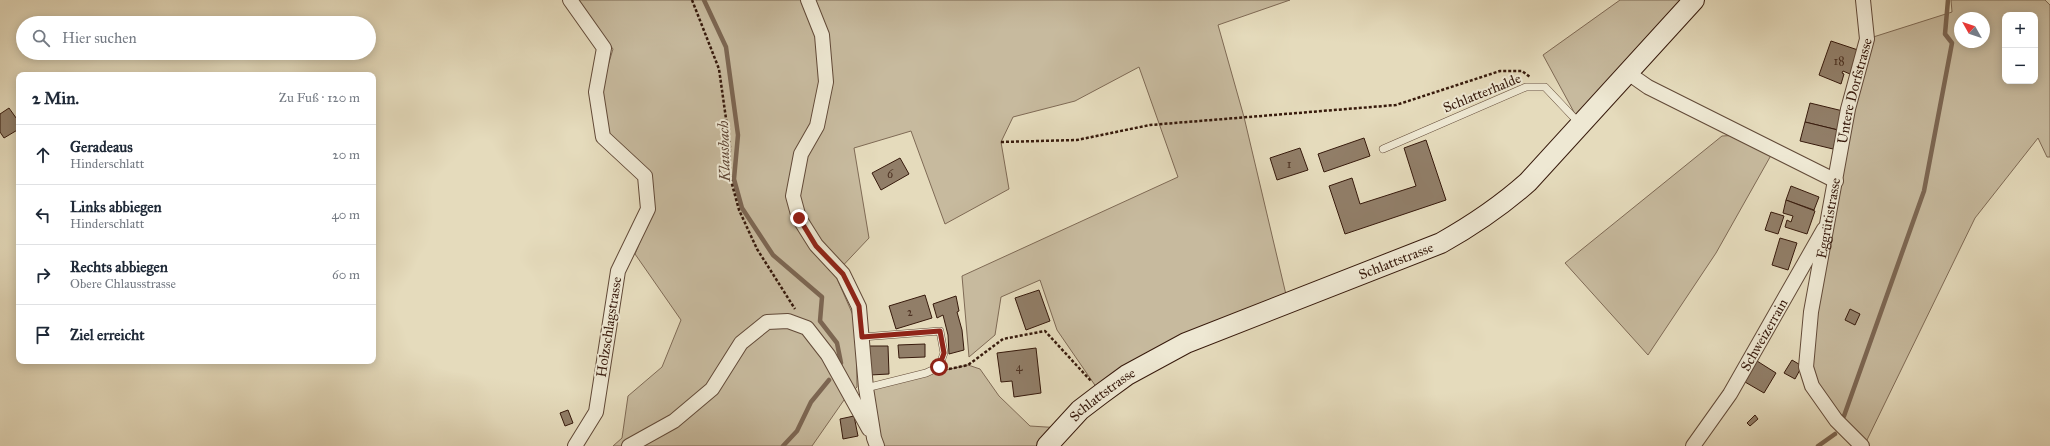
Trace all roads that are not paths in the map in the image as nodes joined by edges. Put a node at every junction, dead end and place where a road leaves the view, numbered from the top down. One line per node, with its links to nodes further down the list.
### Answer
1 (570, 0): 13 (street, Holzschlagstrasse)
2 (808, 0): 10 (street)
3 (1694, 0): 5 (street, Schlattstrasse)
4 (1863, 0): 8 (street, Untere Dorfstrasse)
5 (1628, 73): 6 (street, Schlattstrasse); 8 (street, Eggrütistrasse)
6 (1581, 125): 7 (lane, Schlatterhalde); 15 (street, Schlattstrasse)
7 (1383, 149)
8 (1836, 181): 9 (street, Eggrütistrasse)
9 (1829, 220): 16 (street, Schweizerrain); 17 (street, Eggrütistrasse)
10 (862, 337): 11 (street); 11 (lane)
11 (866, 388): 12 (street)
12 (875, 442): 14 (street)
13 (575, 446)
14 (629, 446)
15 (1046, 446)
16 (1693, 446)
17 (1862, 446)

